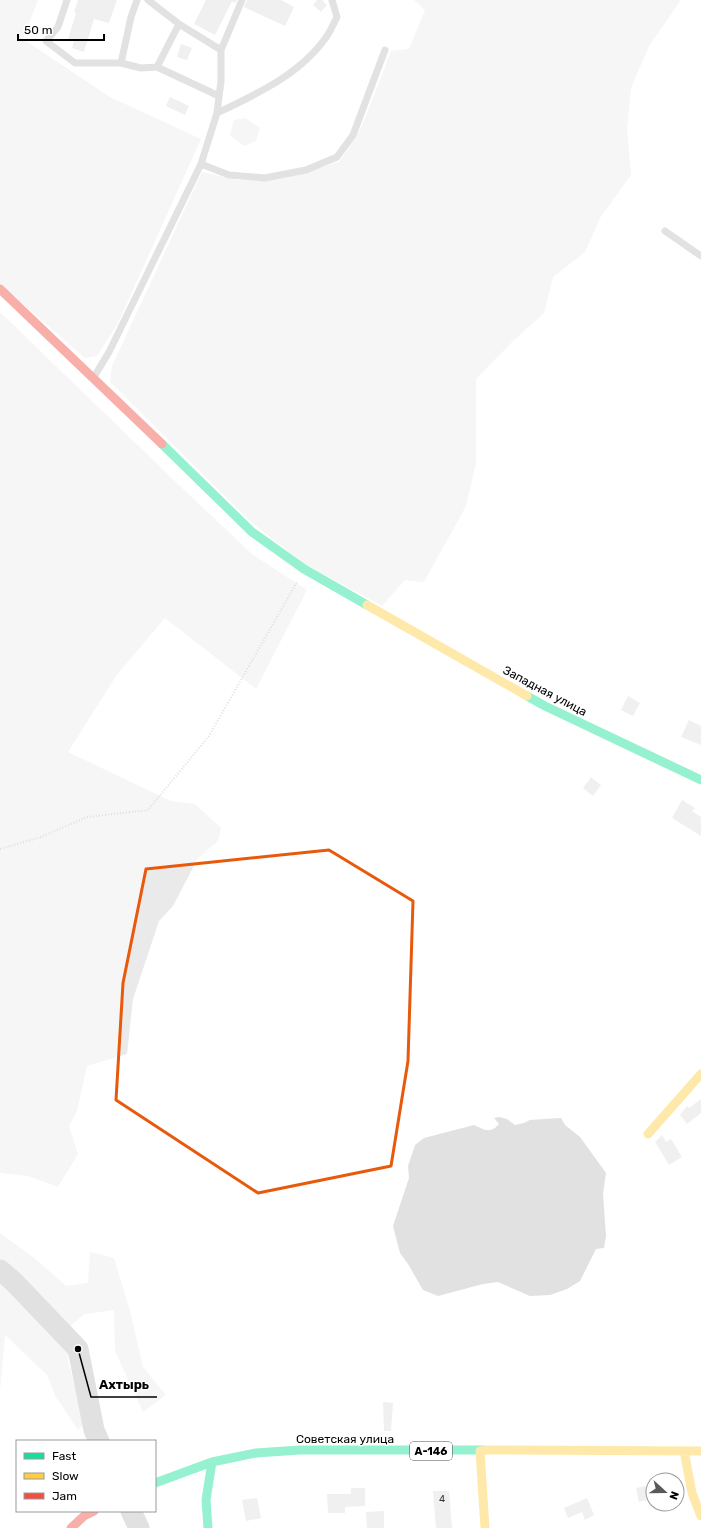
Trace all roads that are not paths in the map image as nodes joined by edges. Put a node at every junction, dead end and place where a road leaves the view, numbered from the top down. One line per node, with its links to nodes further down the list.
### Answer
1 (67, 0): 9 (lane)
2 (137, 0): 9 (lane)
3 (148, 0): 6 (lane)
4 (242, 0): 7 (lane)
5 (332, 0): 12 (lane)
6 (179, 24): 7 (lane); 10 (lane)
7 (221, 50): 11 (lane)
8 (385, 50): 13 (lane)
9 (121, 63): 10 (lane)
10 (157, 67): 11 (lane)
11 (219, 96): 12 (lane)
12 (217, 113): 13 (lane)
13 (201, 164): 17 (lane)
14 (665, 231): 15 (lane)
15 (701, 256)
16 (0, 289): 17 (main road, Западная улица)
17 (94, 378): 18 (main road, Западная улица)
18 (701, 780)
19 (701, 1074): 20 (main road)
20 (648, 1134)
21 (480, 1451): 22 (main road, Советская улица / А-146); 24 (main road, Советская улица / А-146); 30 (main road)
22 (684, 1451): 23 (main road, Советская улица / А-146); 27 (main road)
23 (701, 1451)
24 (212, 1462): 25 (main road, Советская улица / А-146); 29 (main road)
25 (156, 1482)
26 (92, 1512): 28 (main road)
27 (701, 1516)
28 (71, 1528)
29 (208, 1528)
30 (485, 1528)

